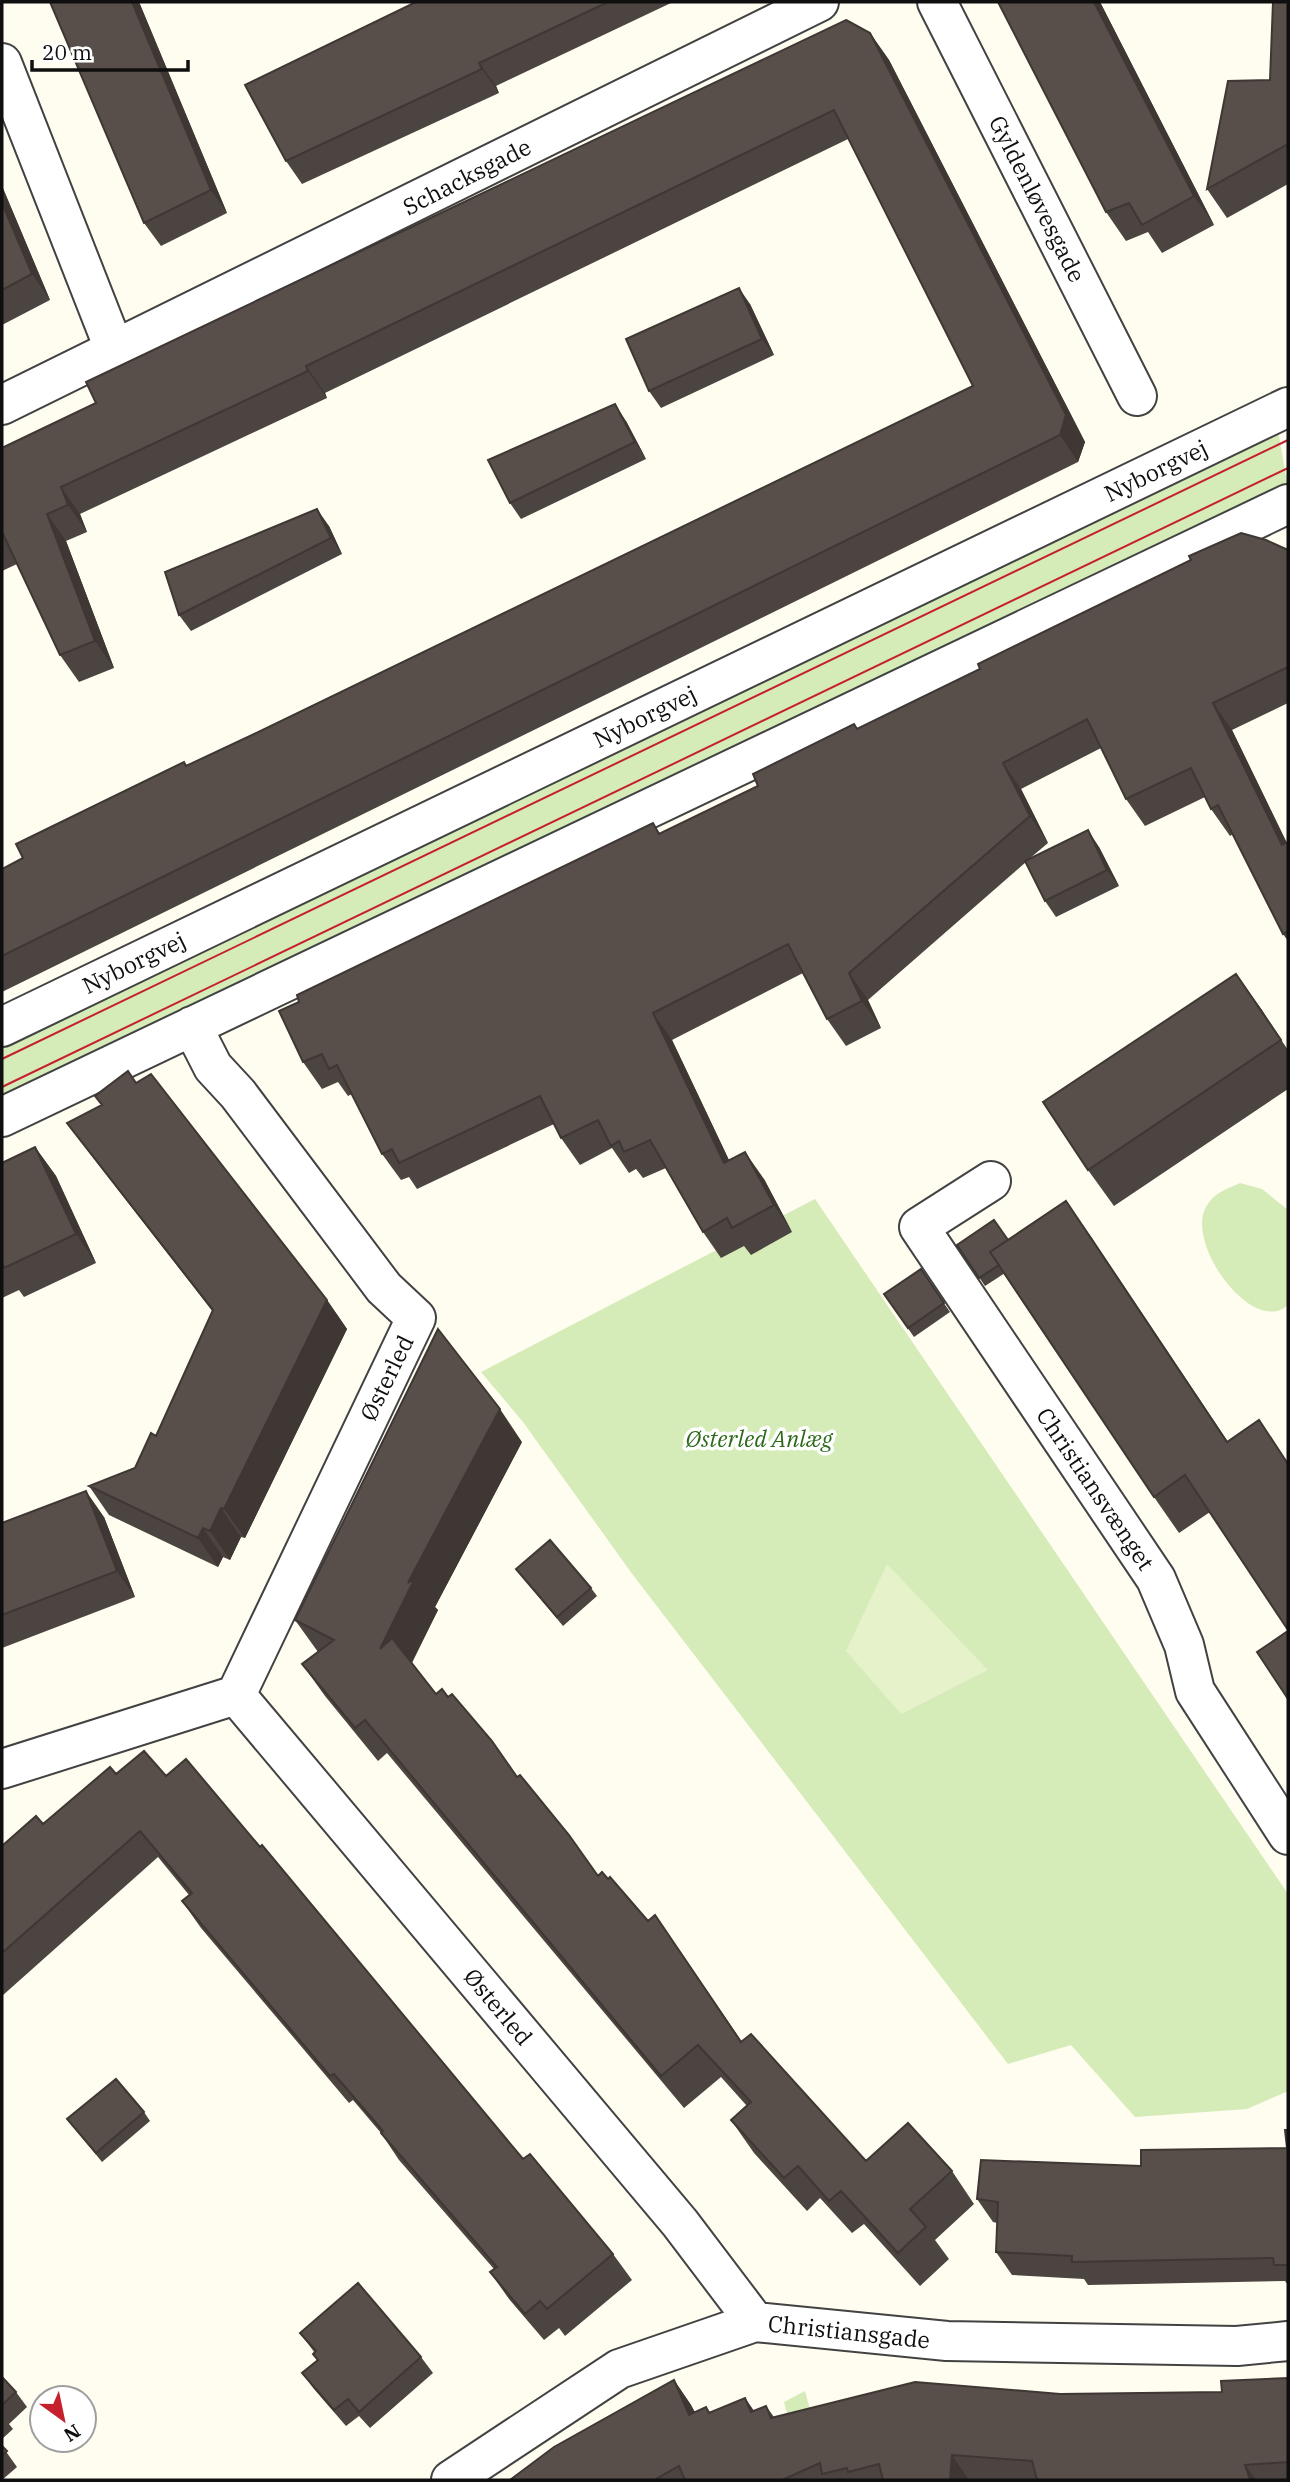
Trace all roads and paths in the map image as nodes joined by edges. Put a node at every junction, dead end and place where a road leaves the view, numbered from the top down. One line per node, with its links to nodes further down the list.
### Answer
1 (819, 2): 4 (street, Schacksgade)
2 (937, 2): 5 (street, Gyldenløvesgade)
3 (2, 63): 4 (street)
4 (115, 351): 6 (street, Schacksgade)
5 (1138, 396)
6 (2, 405)
7 (1288, 408): 10 (street, Nyborgvej)
8 (1288, 504): 9 (street)
9 (192, 1026): 11 (street); 13 (street, Østerled)
10 (2, 1027)
11 (2, 1118)
12 (991, 1181): 15 (street, Christiansvænget)
13 (236, 1695): 14 (street); 16 (street, Østerled)
14 (2, 1769)
15 (1288, 1835)
16 (755, 2322): 17 (street, Christiansgade); 18 (street, Christiansgade)
17 (1288, 2341)
18 (451, 2480)

